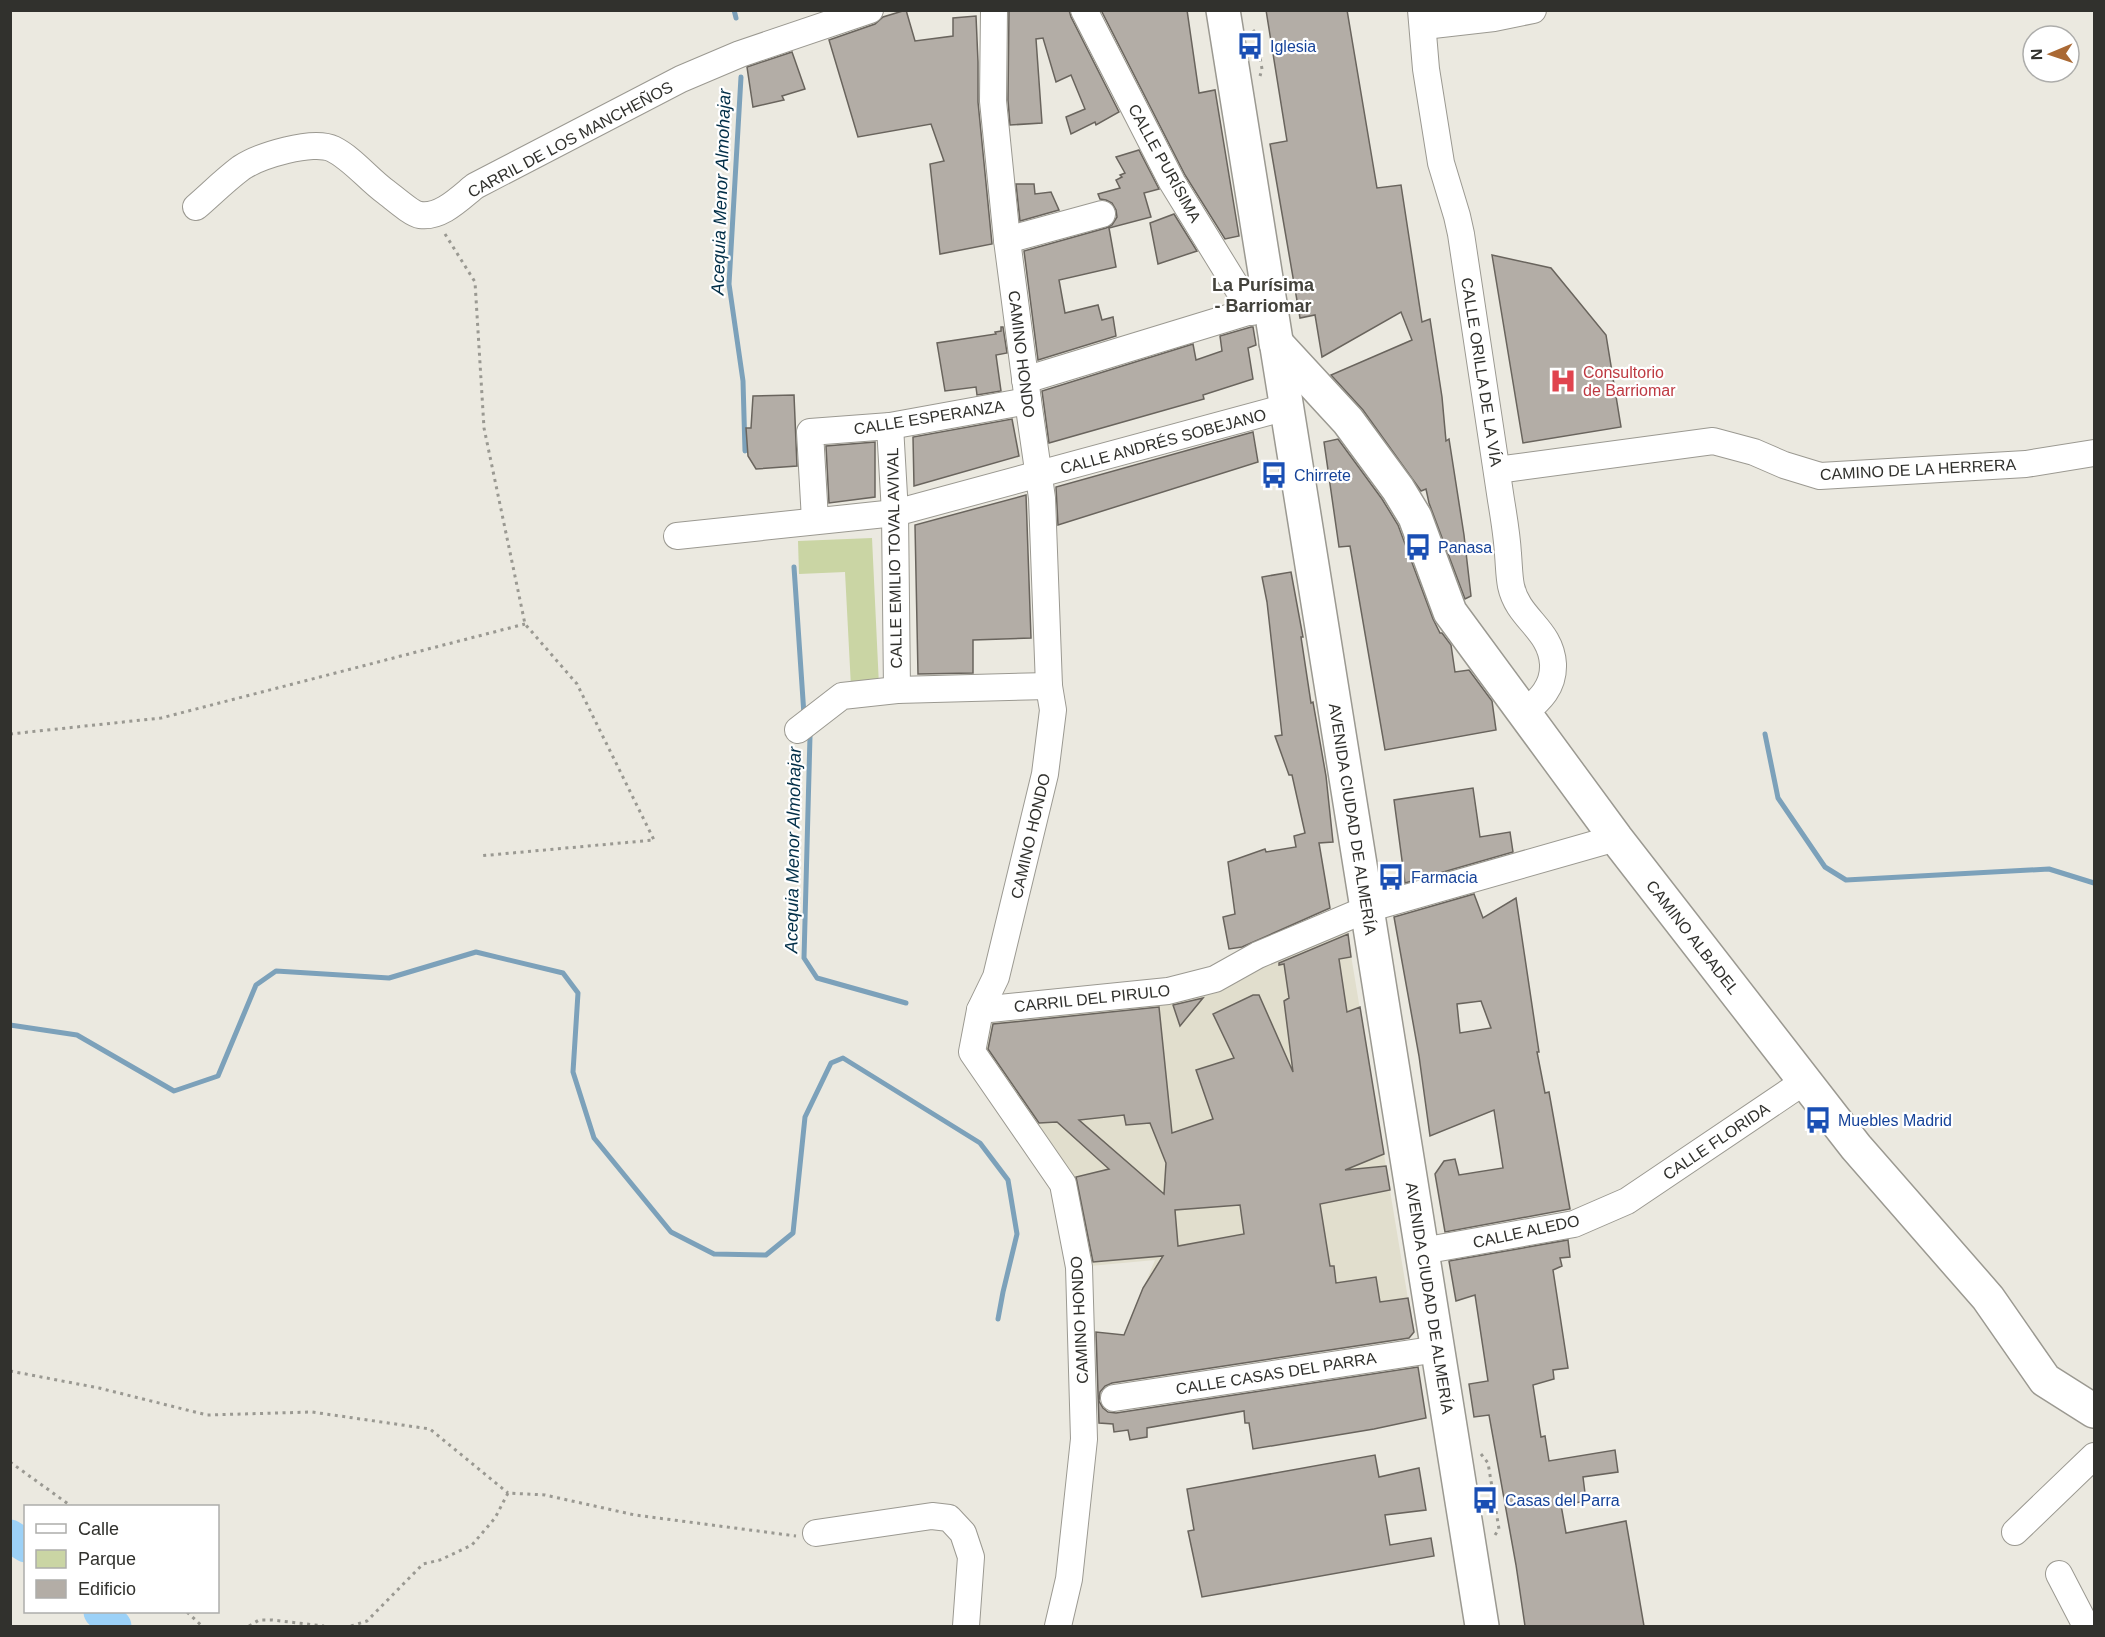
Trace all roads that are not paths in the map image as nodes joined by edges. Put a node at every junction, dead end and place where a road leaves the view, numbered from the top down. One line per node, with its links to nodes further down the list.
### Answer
1 (870, 10): 7 (street, CARRIL DE LOS MANCHEÑOS)
2 (994, 10): 9 (street, CAMINO HONDO)
3 (1084, 10): 10 (street, CALLE PURÍSIMA)
4 (1223, 10): 10 (main road, AVENIDA CIUDAD DE ALMERÍA)
5 (1533, 10): 6 (street)
6 (1423, 18): 17 (street, CALLE ORILLA DE LA VÍA)
7 (196, 207)
8 (1102, 214): 9 (street)
9 (1008, 240): 12 (street, CAMINO HONDO)
10 (1261, 309): 11 (main road, AVENIDA CIUDAD DE ALMERÍA); 12 (street, CALLE ESPERANZA)
11 (1276, 343): 13 (main road, AVENIDA CIUDAD DE ALMERÍA); 14 (main road, CAMINO ALBADEL)
12 (1027, 391): 15 (street, CALLE ESPERANZA); 19 (street, CAMINO HONDO)
13 (1287, 407): 18 (main road, AVENIDA CIUDAD DE ALMERÍA); 19 (street, CALLE ANDRÉS SOBEJANO); 22 (main road)
14 (1348, 421): 18 (main road); 26 (main road, CAMINO ALBADEL)
15 (890, 426): 20 (street, CALLE EMILIO TOVAL AVIVAL); 21 (street, CALLE ESPERANZA)
16 (2094, 453): 17 (street, CAMINO DE LA HERRERA)
17 (1497, 470): 26 (street, CALLE ORILLA DE LA VÍA)
18 (1297, 472): 22 (main road, AVENIDA CIUDAD DE ALMERÍA)
19 (1040, 474): 20 (street, CALLE ANDRÉS SOBEJANO); 24 (street, CAMINO HONDO)
20 (895, 513): 21 (street, CALLE ANDRÉS SOBEJANO); 25 (street, CALLE EMILIO TOVAL AVIVAL)
21 (815, 520): 23 (street, CALLE ANDRÉS SOBEJANO)
22 (1305, 524): 29 (main road, AVENIDA CIUDAD DE ALMERÍA)
23 (677, 536)
24 (1049, 686): 25 (street); 30 (street, CAMINO HONDO)
25 (897, 690): 27 (street)
26 (1524, 712): 28 (main road, CAMINO ALBADEL)
27 (798, 730)
28 (1616, 838): 29 (street, CARRIL DEL PIRULO); 31 (main road, CAMINO ALBADEL)
29 (1367, 909): 30 (street, CARRIL DEL PIRULO); 33 (main road, AVENIDA CIUDAD DE ALMERÍA)
30 (980, 1010): 42 (street, CAMINO HONDO)
31 (1805, 1081): 32 (street, CALLE FLORIDA); 36 (main road, CAMINO ALBADEL)
32 (1627, 1201): 33 (street, CALLE ALEDO)
33 (1422, 1251): 34 (main road, AVENIDA CIUDAD DE ALMERÍA)
34 (1438, 1348): 35 (street, CALLE CASAS DEL PARRA); 43 (main road, AVENIDA CIUDAD DE ALMERÍA)
35 (1113, 1398)
36 (2094, 1411)
37 (2094, 1456): 38 (street)
38 (2015, 1532)
39 (816, 1533): 41 (street)
40 (2059, 1574): 44 (street)
41 (966, 1626)
42 (1058, 1626)
43 (1482, 1626)
44 (2086, 1626)

